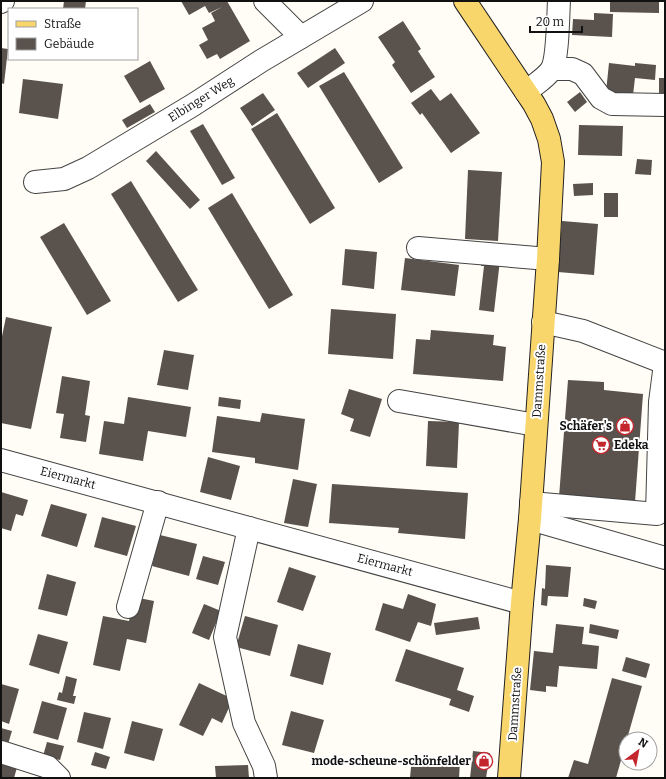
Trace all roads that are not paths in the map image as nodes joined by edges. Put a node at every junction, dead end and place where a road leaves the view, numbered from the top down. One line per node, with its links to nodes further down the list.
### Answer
1 (265, 1): 5 (street)
2 (362, 1): 5 (street, Elbinger Weg)
3 (465, 1): 7 (main road, Dammstraße)
4 (559, 1): 6 (street)
5 (301, 37): 9 (street, Elbinger Weg)
6 (552, 69): 7 (street); 8 (street)
7 (526, 92): 11 (main road, Dammstraße)
8 (665, 105)
9 (35, 182)
10 (418, 248): 11 (street)
11 (548, 259): 12 (main road, Dammstraße)
12 (543, 322): 13 (street); 15 (main road, Dammstraße)
13 (665, 364): 18 (street)
14 (399, 401): 15 (street)
15 (536, 425): 18 (main road, Dammstraße)
16 (1, 460): 17 (street, Eiermarkt)
17 (158, 502): 19 (street, Eiermarkt); 22 (street)
18 (530, 511): 20 (street); 21 (main road, Dammstraße)
19 (249, 528): 21 (street, Eiermarkt); 25 (street)
20 (665, 558)
21 (522, 603): 26 (main road, Dammstraße)
22 (128, 607)
23 (1, 752): 24 (street)
24 (59, 778)
25 (266, 778)
26 (509, 778)

